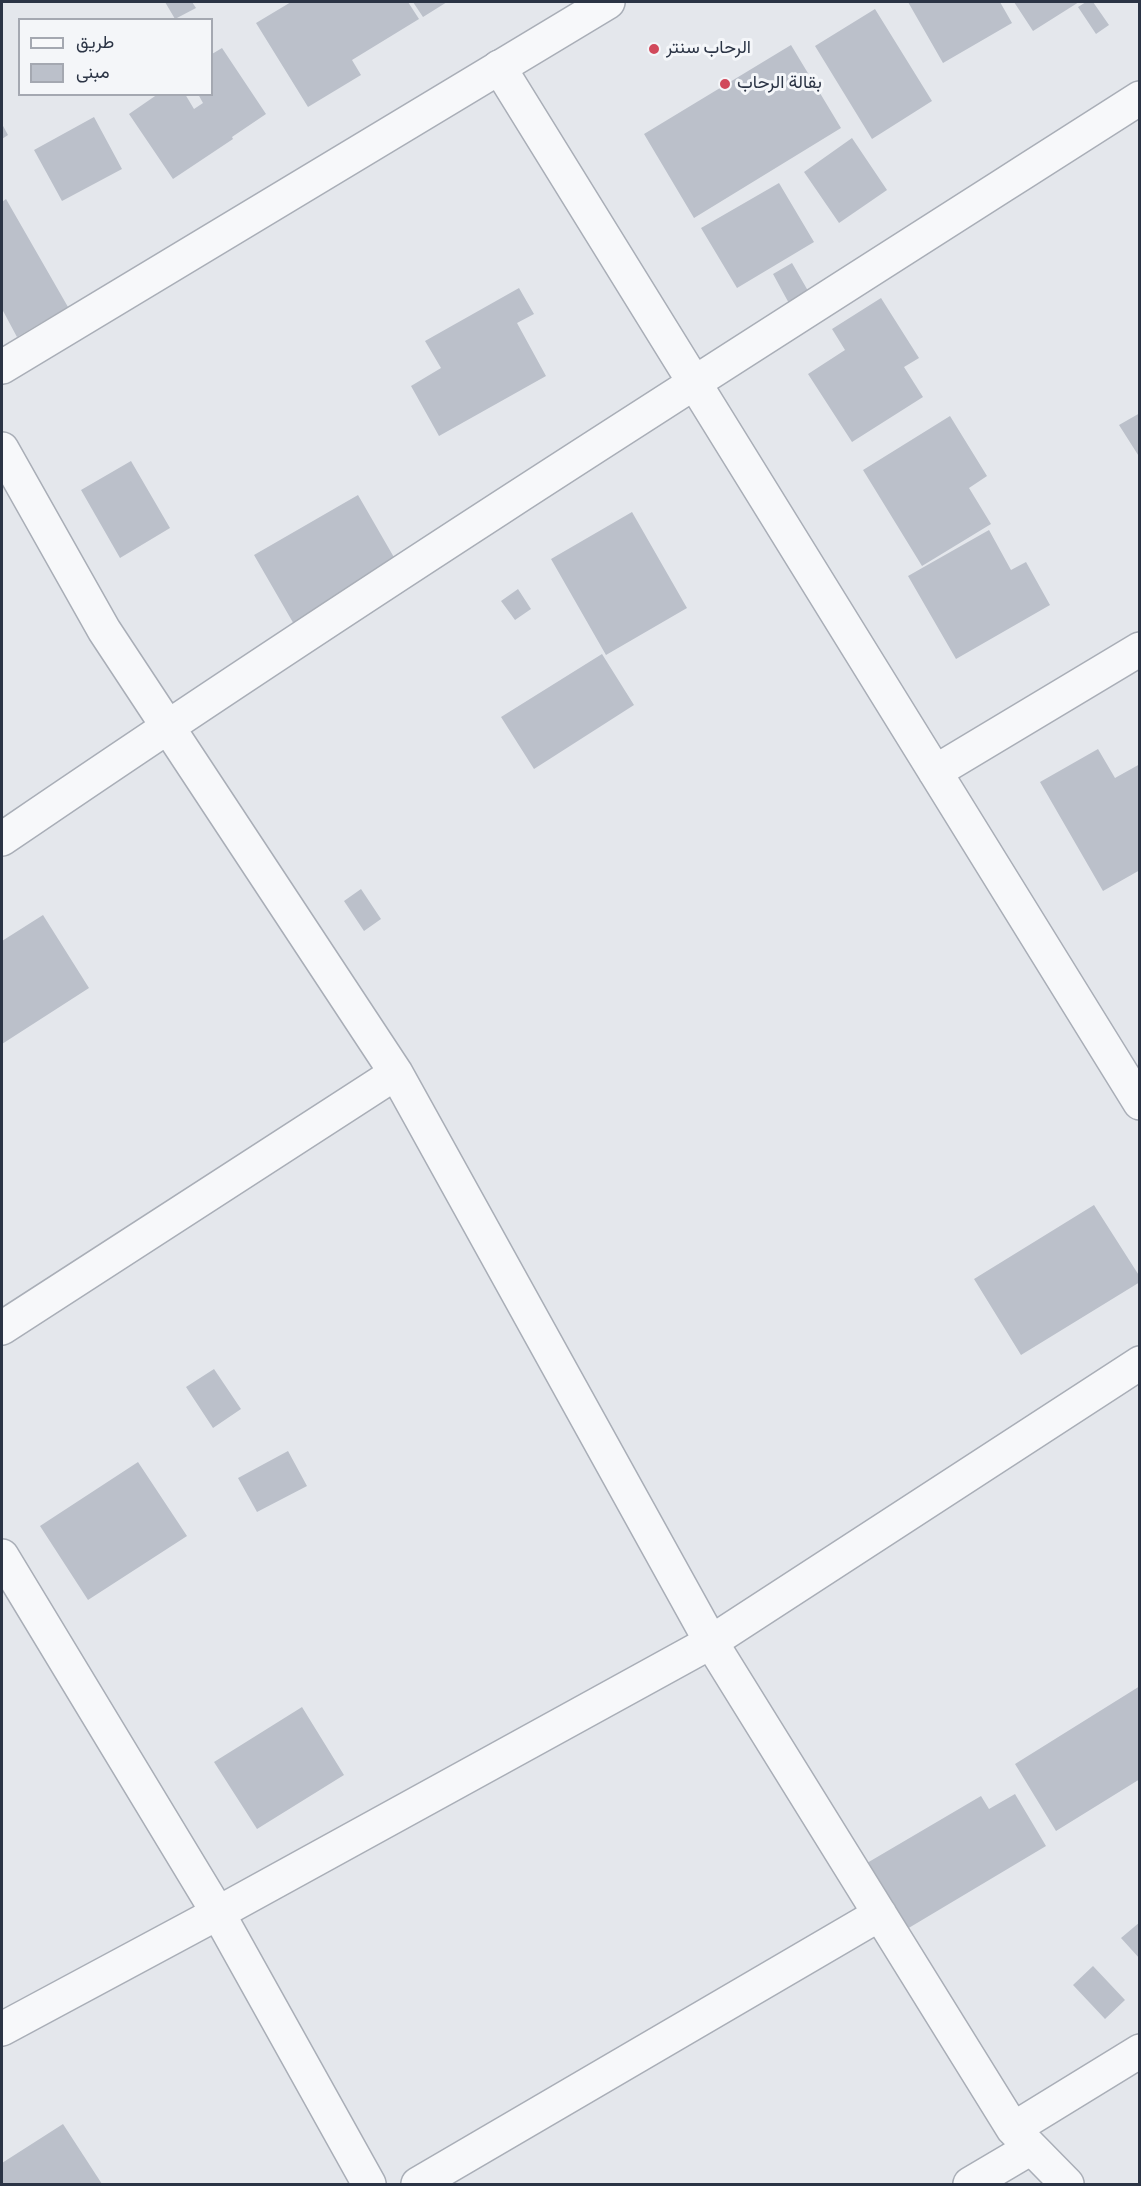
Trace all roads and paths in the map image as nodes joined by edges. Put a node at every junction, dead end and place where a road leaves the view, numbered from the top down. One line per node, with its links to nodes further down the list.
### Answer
1 (608, 2): 2 (street)
2 (499, 67): 4 (street); 5 (street)
3 (1140, 98): 5 (street)
4 (2, 367)
5 (694, 382): 8 (street); 9 (street)
6 (2, 449): 8 (street)
7 (1140, 649): 9 (street)
8 (168, 726): 10 (street); 11 (street)
9 (935, 772): 12 (street)
10 (2, 839)
11 (396, 1073): 13 (street); 16 (street)
12 (1134, 1084)
13 (2, 1328)
14 (1140, 1362): 16 (street)
15 (2, 1556): 17 (street)
16 (711, 1642): 17 (street); 18 (street)
17 (218, 1913): 19 (street); 22 (street)
18 (880, 1914): 21 (street); 23 (street)
19 (2, 2029)
20 (1140, 2051): 21 (street)
21 (1022, 2139): 24 (street); 25 (street)
22 (369, 2184)
23 (418, 2184)
24 (970, 2184)
25 (1067, 2184)

